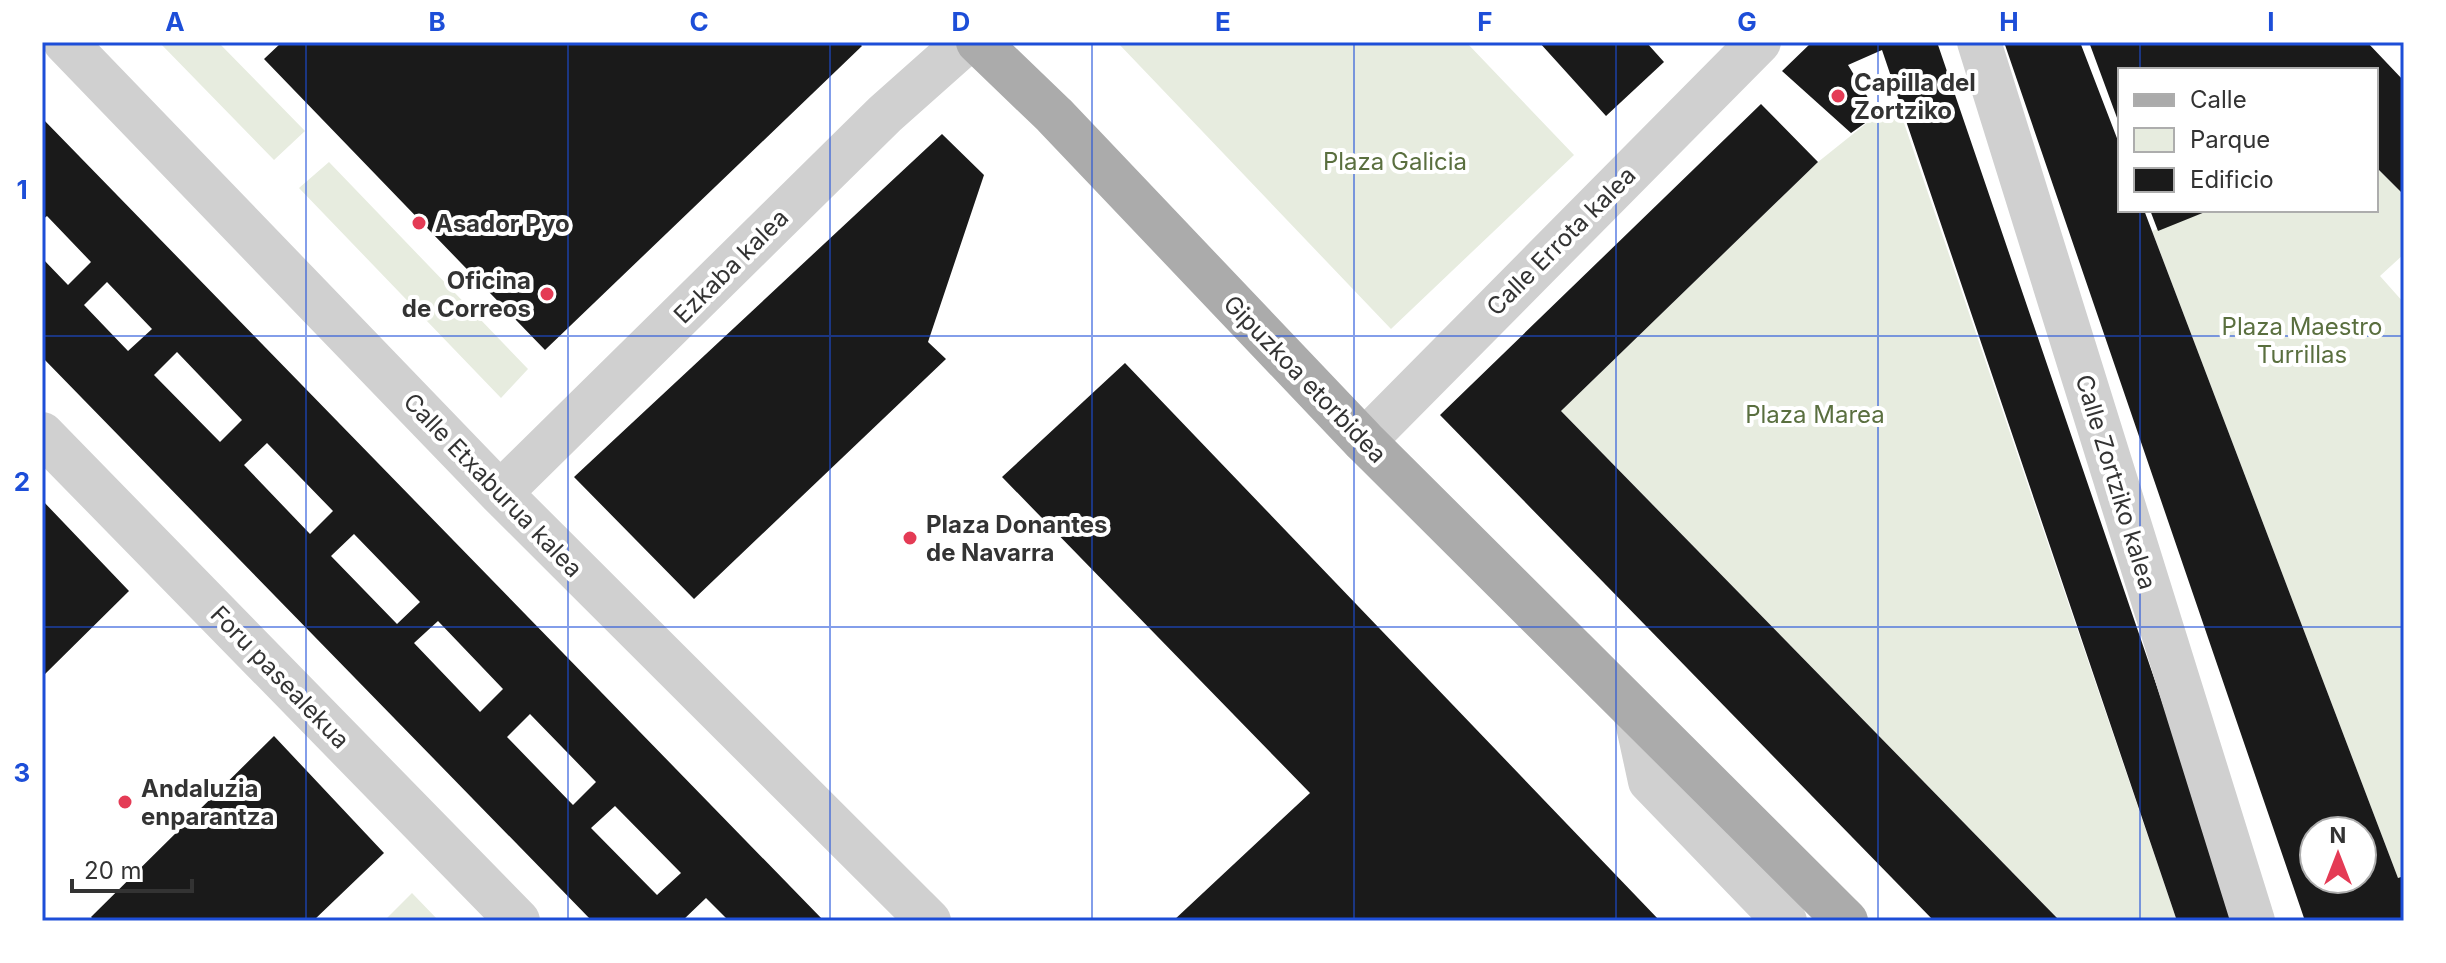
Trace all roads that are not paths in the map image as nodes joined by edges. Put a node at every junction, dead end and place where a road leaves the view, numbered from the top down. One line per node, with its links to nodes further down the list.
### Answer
1 (65, 42): 8 (street, Calle Etxaburua kalea)
2 (966, 42): 8 (street, Ezkaba kalea)
3 (978, 42): 7 (main road, Gipuzkoa etorbidea)
4 (1979, 42): 14 (street, Calle Zortziko kalea)
5 (1739, 49): 7 (street, Calle Errota kalea)
6 (42, 434): 10 (street, Foru pasealekua)
7 (1364, 441): 9 (main road, Gipuzkoa etorbidea)
8 (500, 493): 11 (street, Calle Etxaburua kalea)
9 (1635, 712): 12 (street); 13 (main road, Gipuzkoa etorbidea)
10 (518, 921)
11 (929, 921)
12 (1785, 921)
13 (1846, 921)
14 (2253, 921)

